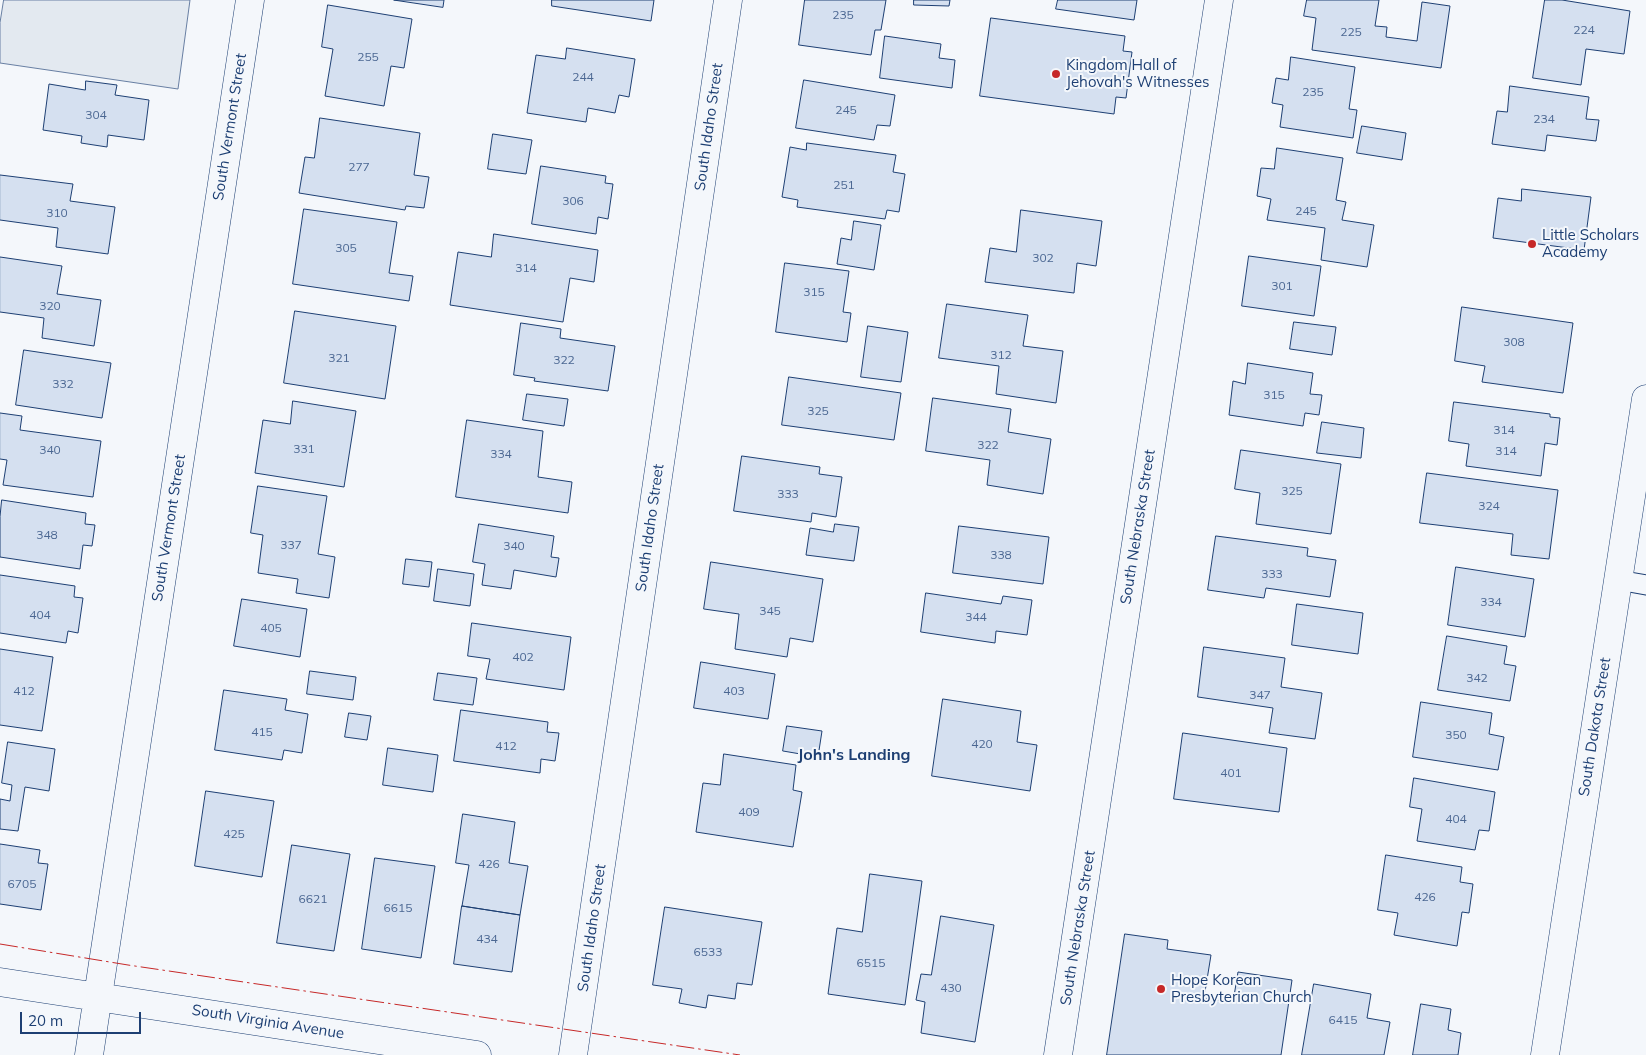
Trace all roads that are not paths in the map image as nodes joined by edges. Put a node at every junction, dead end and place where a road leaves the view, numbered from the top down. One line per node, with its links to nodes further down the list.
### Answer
1 (250, 0): 8 (street, South Vermont Street)
2 (728, 0): 11 (street, South Idaho Street)
3 (1219, 0): 12 (street, South Nebraska Street)
4 (1646, 399): 5 (street, South Dakota Street)
5 (1618, 580): 6 (lane); 13 (street, South Dakota Street)
6 (1646, 585)
7 (0, 982): 8 (street, South Virginia Avenue)
8 (98, 996): 9 (street, South Vermont Street); 10 (street, South Virginia Avenue)
9 (89, 1055)
10 (477, 1055)
11 (573, 1055)
12 (1058, 1055)
13 (1545, 1055)

